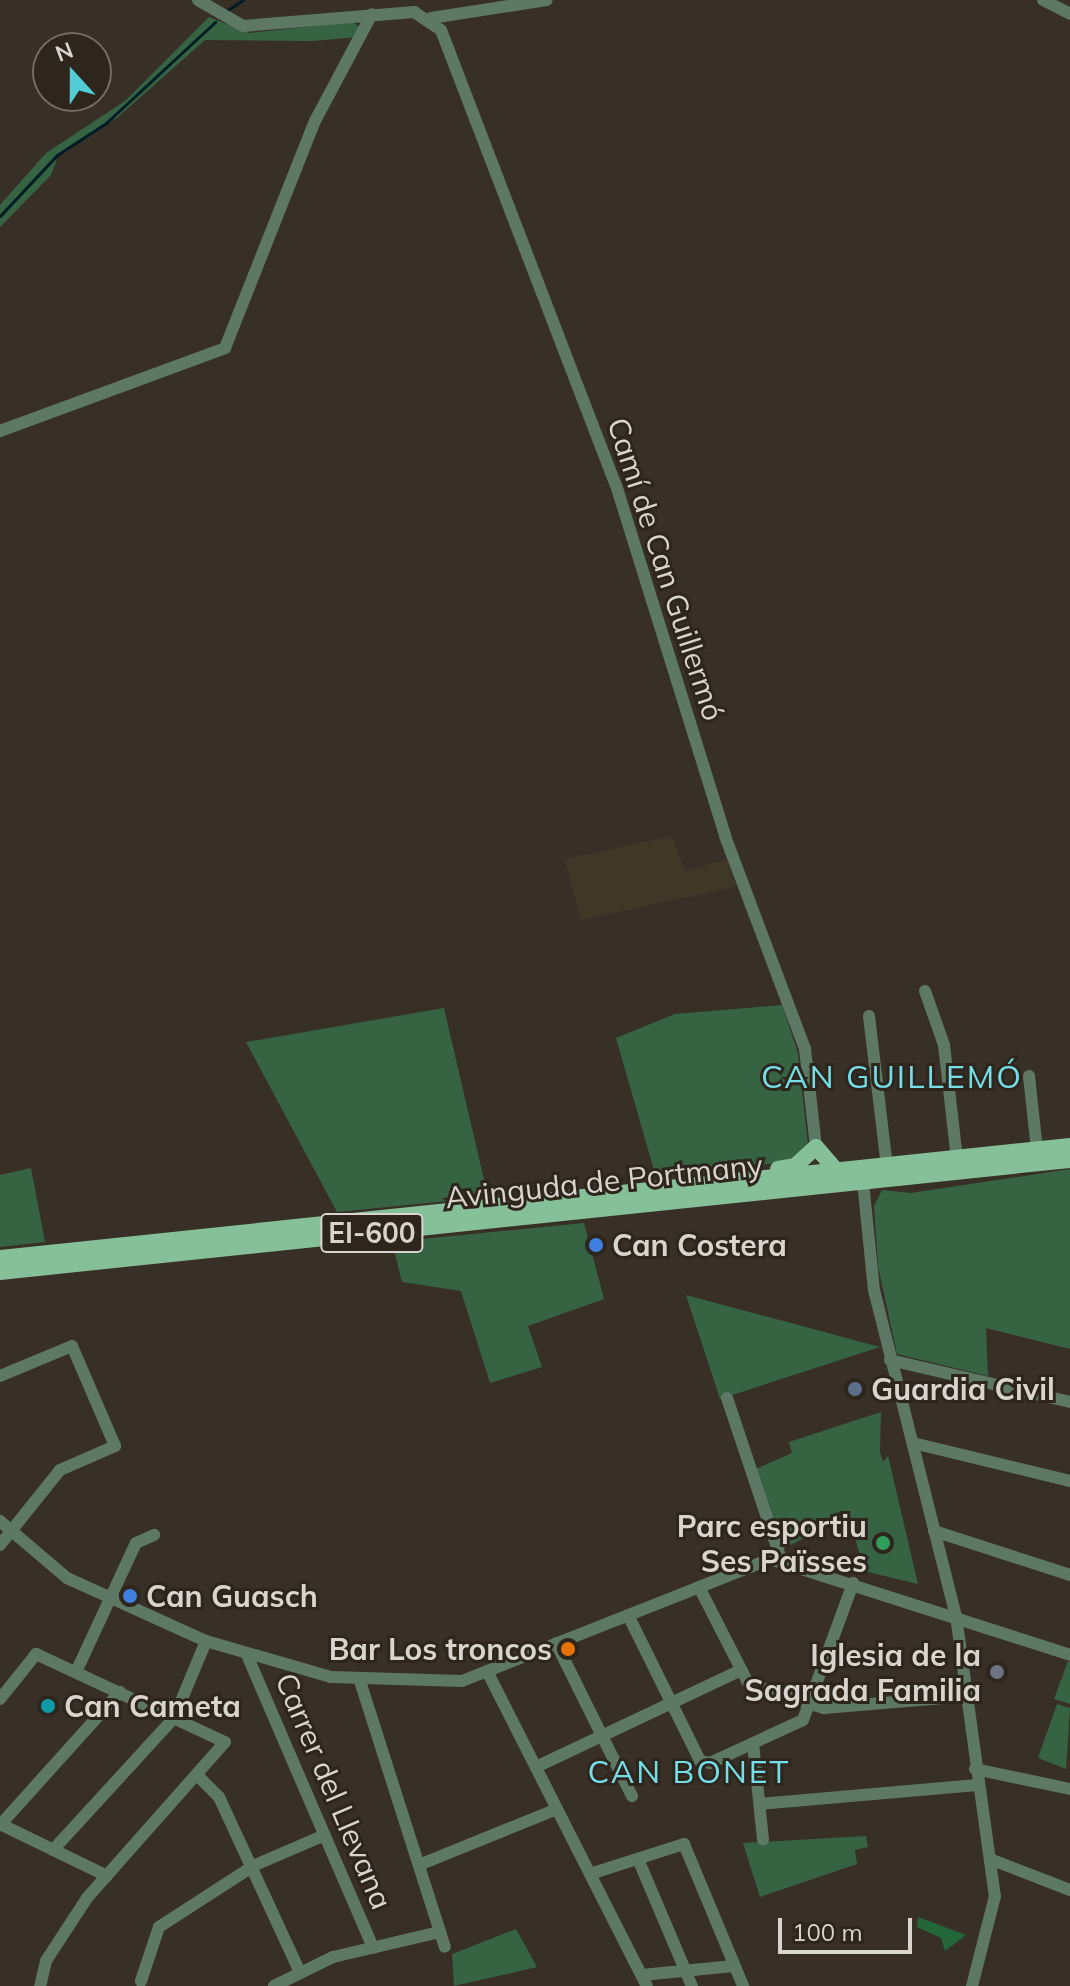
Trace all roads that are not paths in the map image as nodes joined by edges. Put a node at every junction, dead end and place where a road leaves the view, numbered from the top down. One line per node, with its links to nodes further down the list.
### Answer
1 (198, 0): 4 (street)
2 (547, 0): 6 (street)
3 (1043, 0): 5 (street)
4 (372, 14): 6 (street); 7 (street)
5 (1070, 14)
6 (431, 18): 12 (street, Camí de Can Guillermó)
7 (0, 431)
8 (925, 991): 14 (street)
9 (869, 1016): 16 (street)
10 (1029, 1076): 13 (street)
11 (1070, 1146): 13 (main road, Avinguda de Portmany / EI-600)
12 (816, 1147): 17 (main road); 19 (main road)
13 (1037, 1150): 14 (main road, Avinguda de Portmany / EI-600)
14 (957, 1159): 16 (main road, Avinguda de Portmany / EI-600)
15 (1070, 1160): 18 (main road, Avinguda de Portmany / EI-600)
16 (887, 1166): 17 (main road, Avinguda de Portmany / EI-600)
17 (837, 1171): 19 (main road, Avinguda de Portmany / EI-600)
18 (863, 1182): 21 (main road, Avinguda de Portmany / EI-600); 22 (street)
19 (655, 1190): 20 (main road, Avinguda de Portmany / EI-600)
20 (0, 1258)
21 (0, 1272)
22 (890, 1360): 25 (street); 26 (street)
23 (0, 1376): 29 (street)
24 (727, 1398): 33 (street)
25 (1070, 1402)
26 (913, 1443): 27 (street); 30 (street)
27 (1070, 1481)
28 (0, 1521): 29 (street)
29 (11, 1530): 32 (street); 37 (street)
30 (934, 1531): 34 (street); 39 (street)
31 (154, 1535): 37 (street)
32 (0, 1545)
33 (781, 1559): 35 (street); 36 (street)
34 (1070, 1575)
35 (853, 1583): 39 (street); 52 (street)
36 (699, 1587): 38 (street); 44 (street)
37 (112, 1597): 40 (street); 46 (street)
38 (628, 1615): 41 (street); 51 (street)
39 (956, 1616): 43 (street); 49 (street)
40 (206, 1641): 42 (street); 53 (street)
41 (556, 1643): 45 (street); 54 (street)
42 (247, 1655): 47 (street); 65 (street, Carrer del Llevana)
43 (1070, 1655)
44 (741, 1670): 51 (street); 52 (street)
45 (487, 1671): 47 (street); 56 (street)
46 (76, 1672): 48 (street); 50 (street)
47 (359, 1678): 71 (street)
48 (120, 1692): 53 (street); 64 (street)
49 (966, 1696): 52 (street); 57 (street)
50 (0, 1699)
51 (671, 1703): 54 (street); 55 (street)
52 (811, 1705): 55 (street)
53 (174, 1718): 58 (street); 67 (street)
54 (602, 1736): 56 (street); 61 (street)
55 (753, 1743): 62 (street)
56 (536, 1767): 63 (street)
57 (975, 1769): 59 (street); 60 (street)
58 (198, 1776): 70 (street); 73 (street)
59 (977, 1785): 62 (street); 69 (street)
60 (1070, 1789)
61 (632, 1796)
62 (760, 1804): 66 (street)
63 (557, 1809): 71 (street); 72 (street)
64 (1, 1824): 67 (street)
65 (325, 1835): 70 (street); 77 (street, Carrer del Llevana)
66 (763, 1839)
67 (53, 1850): 73 (street)
68 (638, 1859): 72 (street); 78 (street); 79 (street)
69 (990, 1859): 74 (street); 87 (street)
70 (255, 1865): 80 (street); 81 (street)
71 (419, 1865): 75 (street)
72 (590, 1874): 82 (street)
73 (107, 1876): 83 (street)
74 (1070, 1890)
75 (440, 1932): 76 (street); 77 (street)
76 (445, 1947)
77 (373, 1948): 80 (street)
78 (734, 1966): 79 (street); 86 (street)
79 (686, 1971): 82 (street); 85 (street)
80 (300, 1972): 84 (street)
81 (141, 1981)
82 (644, 1981)
83 (40, 1986)
84 (274, 1986)
85 (692, 1986)
86 (743, 1986)
87 (972, 1986)

